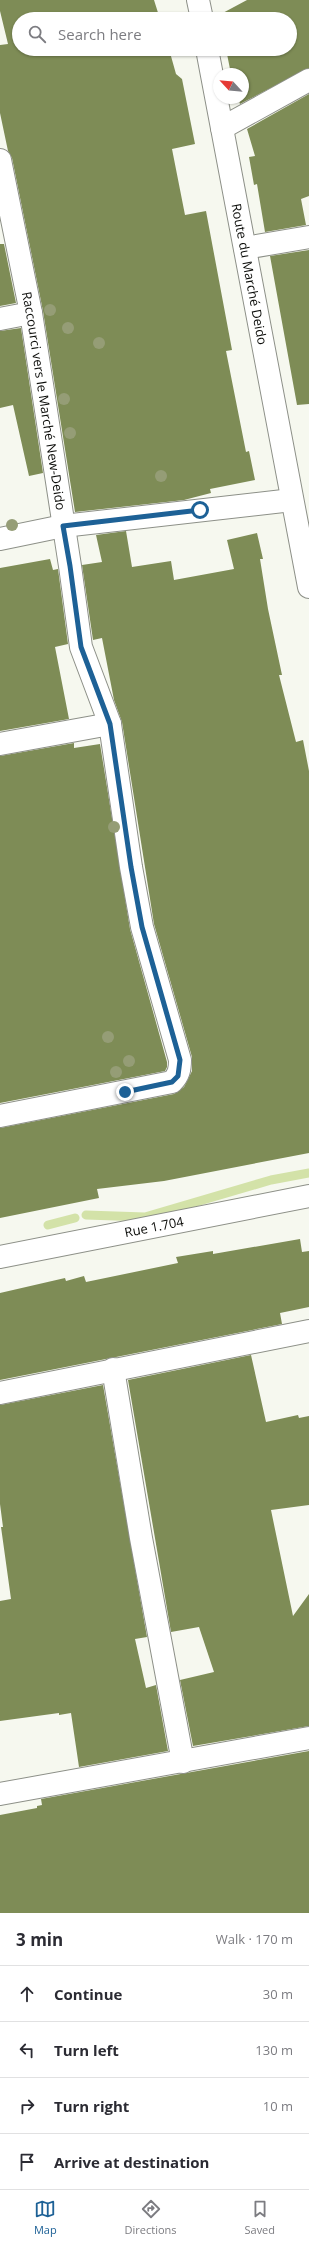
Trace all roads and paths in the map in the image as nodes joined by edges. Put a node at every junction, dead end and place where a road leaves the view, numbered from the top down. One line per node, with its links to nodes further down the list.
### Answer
1 (198, 0): 2 (street)
2 (201, 12)
3 (208, 56): 5 (street, Route du Marché Deido)
4 (309, 80): 5 (street)
5 (222, 128): 8 (street, Route du Marché Deido)
6 (0, 166): 9 (street, Raccourci vers le Marché New-Deido)
7 (309, 237): 8 (street)
8 (245, 248): 11 (street, Route du Marché Deido)
9 (31, 313): 10 (street); 12 (street, Raccourci vers le Marché New-Deido)
10 (0, 319)
11 (292, 500): 12 (street); 14 (street, Route du Marché Deido)
12 (63, 526): 13 (street); 15 (street, Raccourci vers le Marché New-Deido)
13 (0, 539)
14 (309, 587)
15 (110, 724): 16 (street); 17 (street, Raccourci vers le Marché New-Deido)
16 (0, 744)
17 (0, 1116)
18 (309, 1196): 19 (street, Rue 1.704)
19 (0, 1257)
20 (309, 1331): 21 (street)
21 (113, 1369): 22 (street); 24 (street)
22 (0, 1393)
23 (309, 1738): 24 (street)
24 (183, 1762): 25 (street)
25 (0, 1794)

